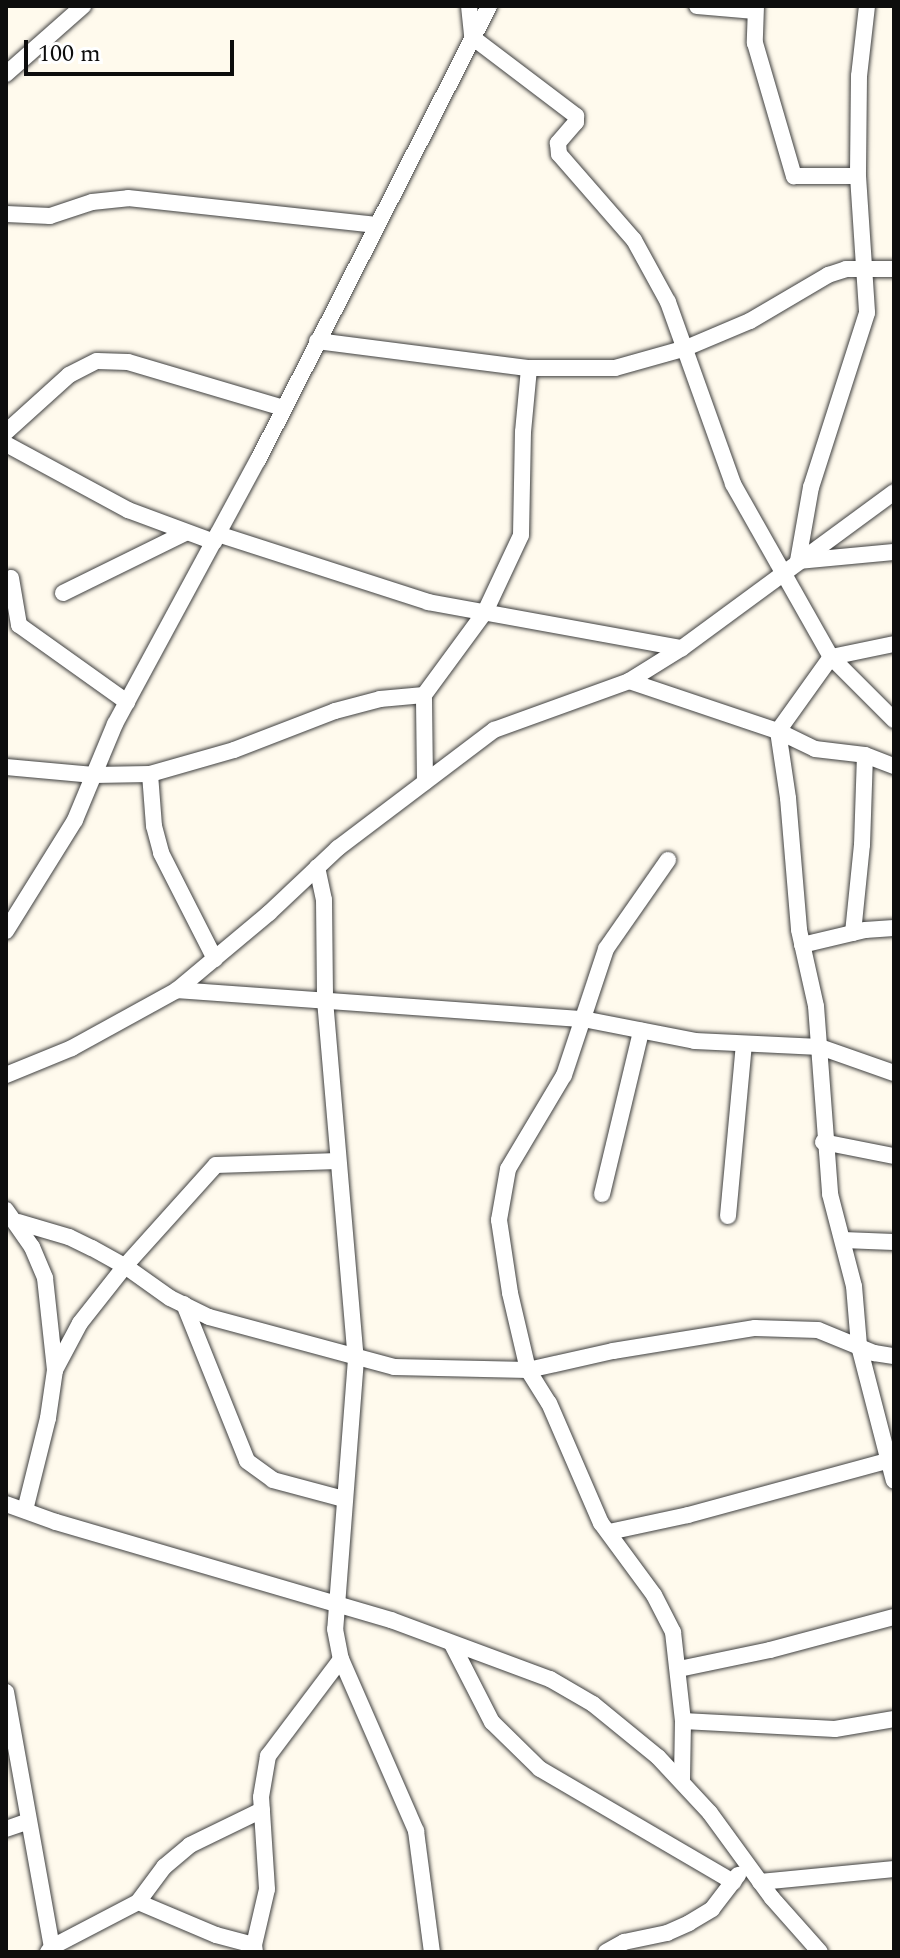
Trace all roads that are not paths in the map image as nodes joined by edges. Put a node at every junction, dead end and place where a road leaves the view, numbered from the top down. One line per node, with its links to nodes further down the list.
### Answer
1 (83, 6): 8 (street)
2 (469, 6): 7 (street)
3 (489, 6): 7 (street)
4 (697, 6): 6 (street)
5 (867, 6): 9 (street)
6 (755, 8): 9 (street)
7 (472, 37): 11 (street); 15 (street)
8 (6, 74)
9 (858, 176): 13 (street)
10 (6, 214): 11 (street)
11 (375, 225): 14 (street)
12 (894, 269): 13 (street)
13 (866, 272): 15 (street); 24 (street)
14 (317, 341): 16 (street); 17 (street)
15 (686, 348): 16 (street); 24 (street)
16 (529, 368): 27 (street)
17 (283, 408): 18 (street); 22 (street)
18 (6, 432)
19 (6, 444): 21 (street)
20 (894, 492): 24 (street)
21 (185, 533): 22 (street); 26 (street)
22 (216, 538): 27 (street); 34 (street)
23 (894, 552): 24 (street)
24 (792, 566): 30 (street); 31 (street)
25 (11, 578): 28 (street)
26 (63, 593)
27 (485, 612): 30 (street); 33 (street)
28 (13, 627): 34 (street)
29 (894, 644): 31 (street)
30 (682, 648): 32 (street)
31 (831, 657): 35 (street); 36 (street)
32 (629, 681): 36 (street); 42 (street)
33 (424, 695): 40 (street); 42 (street)
34 (127, 702): 41 (street)
35 (894, 720)
36 (778, 731): 37 (street); 48 (street)
37 (865, 755): 38 (street); 47 (street)
38 (894, 766)
39 (6, 767): 41 (street)
40 (150, 774): 41 (street); 49 (street)
41 (94, 775): 46 (street)
42 (425, 782): 44 (street)
43 (668, 860): 52 (street)
44 (317, 867): 49 (street); 51 (street)
45 (894, 928): 47 (street)
46 (6, 931)
47 (853, 933): 48 (street)
48 (802, 945): 55 (street)
49 (215, 959): 50 (street)
50 (177, 990): 51 (street); 57 (street)
51 (325, 1000): 52 (street); 60 (street)
52 (583, 1019): 53 (street); 72 (street)
53 (641, 1031): 54 (street); 61 (street)
54 (744, 1045): 55 (street); 63 (street)
55 (820, 1047): 56 (street); 58 (street)
56 (894, 1073)
57 (6, 1075)
58 (823, 1142): 59 (street); 64 (street)
59 (894, 1156)
60 (338, 1161): 66 (street); 70 (street)
61 (602, 1194)
62 (12, 1216): 66 (street); 71 (street)
63 (728, 1216)
64 (843, 1240): 65 (street); 68 (street)
65 (894, 1242)
66 (125, 1266): 67 (street); 71 (street)
67 (184, 1304): 70 (street); 75 (street)
68 (859, 1346): 69 (street); 72 (street); 73 (street)
69 (894, 1356)
70 (356, 1359): 72 (street); 75 (street)
71 (55, 1370): 77 (street)
72 (528, 1370): 78 (street)
73 (887, 1461): 74 (street); 78 (street)
74 (894, 1481)
75 (344, 1499): 79 (street)
76 (6, 1504): 77 (street)
77 (25, 1510): 79 (street)
78 (609, 1532): 83 (street)
79 (336, 1606): 81 (street); 82 (street)
80 (894, 1617): 83 (street)
81 (452, 1644): 87 (street); 93 (street)
82 (341, 1659): 88 (street); 98 (street)
83 (679, 1669): 86 (street)
84 (6, 1695): 89 (street)
85 (894, 1719): 86 (street)
86 (683, 1721): 87 (street)
87 (682, 1781): 91 (street)
88 (262, 1810): 95 (street); 96 (street)
89 (29, 1821): 90 (street); 97 (street)
90 (6, 1829)
91 (747, 1864): 93 (street); 94 (street)
92 (894, 1869): 94 (street)
93 (733, 1882): 99 (street)
94 (760, 1882): 100 (street)
95 (138, 1902): 96 (street); 97 (street)
96 (255, 1948)
97 (51, 1950)
98 (432, 1952)
99 (606, 1952)
100 (820, 1952)

